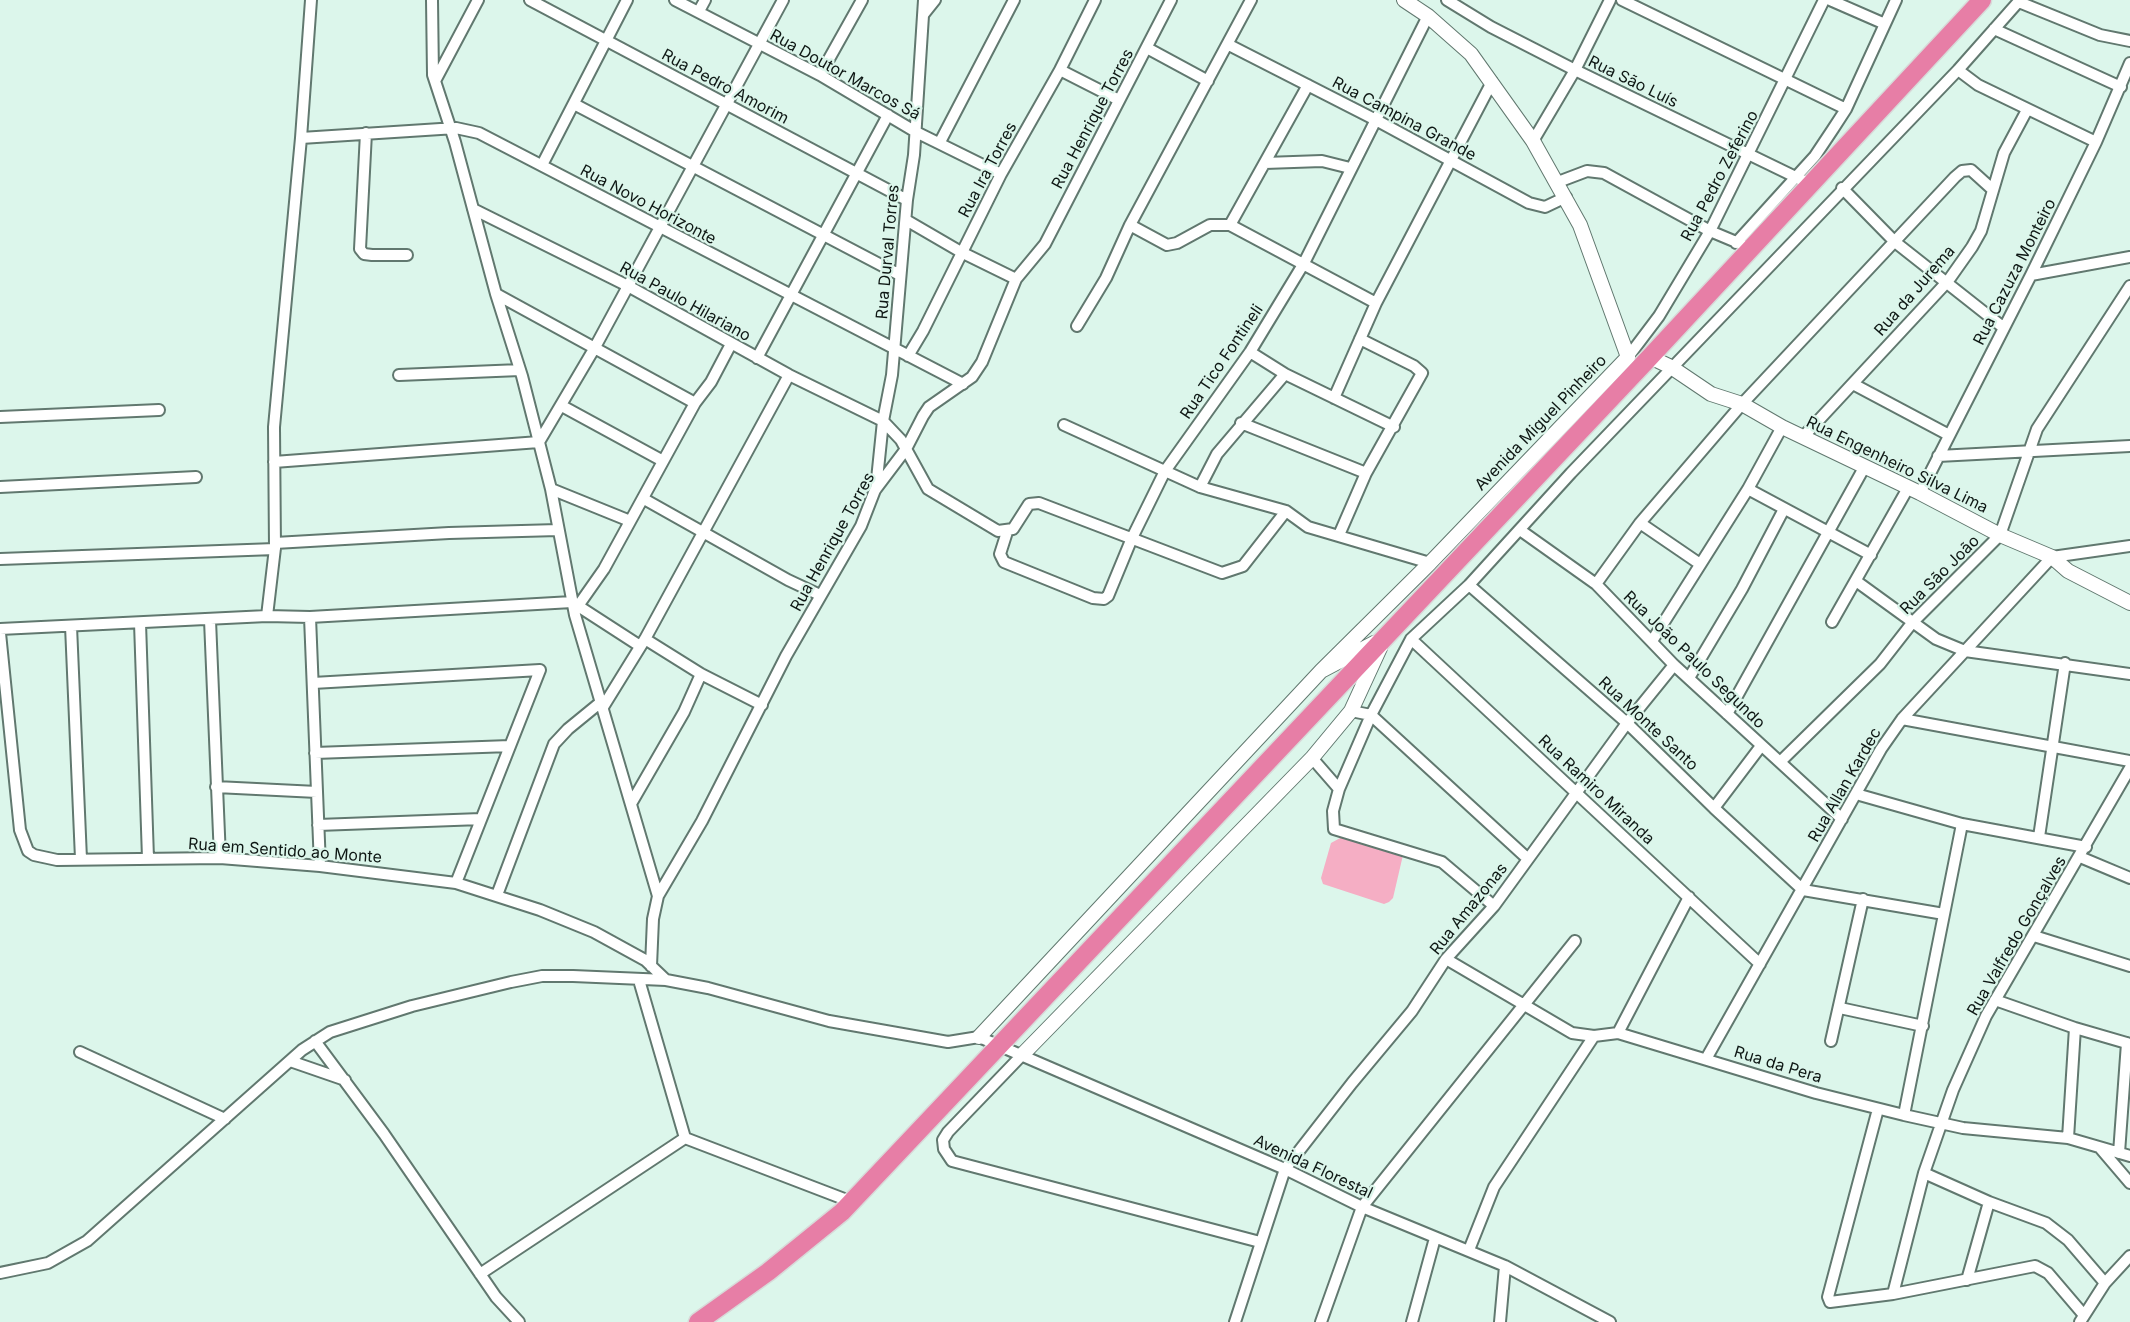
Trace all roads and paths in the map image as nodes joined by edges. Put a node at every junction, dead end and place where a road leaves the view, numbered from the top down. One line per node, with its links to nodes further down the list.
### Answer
1 (311, 0): 56 (street)
2 (432, 0): 40 (street)
3 (478, 0): 40 (street)
4 (530, 0): 31 (street, Rua Pedro Amorim)
5 (627, 0): 31 (street)
6 (675, 0): 25 (street, Rua Doutor Marcos Sá)
7 (705, 0): 25 (street)
8 (783, 0): 32 (street)
9 (862, 0): 39 (street)
10 (924, 0): 26 (street, Rua Durval Torres)
11 (934, 0): 26 (street)
12 (1014, 0): 58 (street)
13 (1095, 0): 36 (street, Rua Ira Torres)
14 (1171, 0): 34 (street, Rua Henrique Torres)
15 (1251, 0): 33 (street)
16 (1404, 0): 27 (street, Avenida Miguel Pinheiro)
17 (1447, 0): 37 (street, Rua São Luís)
18 (1610, 0): 37 (street)
19 (1622, 0): 42 (street)
20 (1824, 0): 42 (street, Rua Pedro Zeferino)
21 (1830, 0): 28 (street)
22 (1896, 0): 28 (street)
23 (1982, 0): 68 (highway)
24 (2020, 1): 29 (street); 30 (street)
25 (699, 11): 32 (street, Rua Doutor Marcos Sá)
26 (923, 16): 54 (street, Rua Durval Torres)
27 (1428, 16): 43 (street, Avenida Miguel Pinheiro); 52 (street, Rua Tico Fontineli)
28 (1885, 24): 49 (street)
29 (1994, 29): 38 (street); 45 (street)
30 (2130, 40)
31 (607, 41): 47 (street); 48 (street, Rua Pedro Amorim)
32 (759, 43): 39 (street, Rua Doutor Marcos Sá); 48 (street)
33 (1229, 45): 41 (street); 44 (street, Rua Campina Grande)
34 (1147, 48): 41 (street); 46 (street, Rua Henrique Torres)
35 (2130, 63): 45 (street, Rua Cazuza Monteiro)
36 (1060, 70): 46 (street); 67 (street, Rua Ira Torres)
37 (1575, 70): 57 (street); 60 (street, Rua São Luís)
38 (1958, 70): 50 (street); 70 (street)
39 (820, 75): 51 (street, Rua Doutor Marcos Sá)
40 (435, 81): 53 (street)
41 (1208, 81): 76 (street)
42 (1786, 81): 49 (street); 60 (street, Rua Pedro Zeferino)
43 (1492, 82): 57 (street, Avenida Miguel Pinheiro); 61 (street)
44 (1308, 85): 52 (street, Rua Campina Grande); 62 (street)
45 (2121, 87): 59 (street, Rua Cazuza Monteiro)
46 (1119, 100): 89 (street, Rua Henrique Torres)
47 (574, 104): 63 (street); 64 (street)
48 (726, 104): 64 (street); 66 (street, Rua Pedro Amorim)
49 (1846, 109): 68 (street)
50 (2027, 110): 59 (street); 71 (street, Rua da Jurema)
51 (888, 115): 54 (street, Rua Doutor Marcos Sá); 66 (street)
52 (1376, 120): 61 (street, Rua Campina Grande); 65 (street, Rua Tico Fontineli)
53 (451, 128): 55 (street, Rua Novo Horizonte); 63 (street, Rua Novo Horizonte); 74 (street)
54 (916, 132): 58 (street, Rua Doutor Marcos Sá); 73 (street, Rua Durval Torres)
55 (366, 133): 56 (street, Rua Novo Horizonte); 84 (street)
56 (301, 138): 133 (street)
57 (1533, 141): 69 (street, Avenida Miguel Pinheiro)
58 (940, 142): 67 (street, Rua Doutor Marcos Sá)
59 (2096, 142): 88 (street, Rua Cazuza Monteiro)
60 (1749, 154): 68 (street, Rua São Luís); 79 (street, Rua Pedro Zeferino)
61 (1449, 160): 72 (street, Rua Campina Grande); 95 (street)
62 (1265, 163): 65 (street); 77 (street)
63 (542, 165): 78 (street, Rua Novo Horizonte)
64 (692, 165): 78 (street); 80 (street)
65 (1350, 168): 86 (street, Rua Tico Fontineli)
66 (856, 172): 73 (street, Rua Pedro Amorim); 80 (street)
67 (1001, 174): 83 (street, Rua Ira Torres)
68 (1804, 180): 82 (highway)
69 (1558, 183): 72 (street, Avenida Miguel Pinheiro); 79 (street)
70 (1842, 188): 81 (street); 107 (street)
71 (1992, 189): 81 (street); 90 (street, Rua da Jurema)
72 (1566, 197): 106 (street, Avenida Miguel Pinheiro)
73 (907, 200): 75 (street, Rua Durval Torres)
74 (473, 209): 91 (street, Rua Paulo Hilariano); 93 (street)
75 (906, 220): 83 (street); 87 (street, Rua Durval Torres)
76 (1130, 225): 77 (street); 96 (street)
77 (1230, 225): 86 (street)
78 (658, 228): 91 (street); 94 (street, Rua Novo Horizonte)
79 (1710, 231): 82 (street); 106 (street, Rua Pedro Zeferino)
80 (822, 234): 87 (street); 94 (street)
81 (1896, 242): 90 (street); 116 (street)
82 (1743, 245): 104 (highway)
83 (961, 252): 89 (street); 103 (street, Rua Ira Torres)
84 (407, 255)
85 (2130, 257): 88 (street)
86 (1304, 263): 95 (street); 102 (street, Rua Tico Fontineli)
87 (900, 274): 101 (street, Rua Durval Torres)
88 (2031, 275): 97 (street, Rua Cazuza Monteiro)
89 (1016, 279): 112 (street, Rua Henrique Torres)
90 (1948, 281): 97 (street); 113 (street, Rua da Jurema)
91 (628, 286): 99 (street, Rua Paulo Hilariano); 100 (street)
92 (2130, 286): 130 (street, Rua São João)
93 (496, 294): 100 (street); 108 (street)
94 (790, 295): 101 (street, Rua Novo Horizonte); 105 (street)
95 (1376, 303): 98 (street)
96 (1077, 326)
97 (2004, 328): 125 (street, Rua Cazuza Monteiro)
98 (1360, 339): 114 (street); 123 (street)
99 (731, 344): 105 (street, Rua Paulo Hilariano); 115 (street)
100 (594, 350): 115 (street); 117 (street)
101 (894, 350): 103 (street, Rua Novo Horizonte); 120 (street, Rua Durval Torres)
102 (1250, 352): 109 (street); 135 (street, Rua Tico Fontineli)
103 (908, 356): 112 (street, Rua Novo Horizonte)
104 (1650, 357): 106 (highway); 107 (street, Rua Engenheiro Silva Lima)
105 (757, 358): 111 (street, Rua Paulo Hilariano)
106 (1631, 364): 162 (street, Avenida Miguel Pinheiro); 178 (highway)
107 (1671, 367): 116 (street, Rua Engenheiro Silva Lima); 150 (street)
108 (520, 370): 110 (street); 127 (street)
109 (1285, 374): 114 (street); 121 (street)
110 (399, 375)
111 (789, 375): 120 (street, Rua Paulo Hilariano); 151 (street)
112 (963, 384): 129 (street, Rua Henrique Torres)
113 (1853, 384): 125 (street); 126 (street, Rua da Jurema)
114 (1334, 398): 123 (street)
115 (695, 403): 132 (street)
116 (1742, 404): 124 (street, Rua Engenheiro Silva Lima); 148 (street)
117 (562, 406): 127 (street); 132 (street)
118 (159, 410): 119 (street)
119 (0, 417)
120 (883, 421): 129 (street); 142 (street, Rua Durval Torres)
121 (1241, 423): 136 (street); 139 (street)
122 (1064, 425): 135 (street)
123 (1394, 427): 136 (street)
124 (1782, 427): 126 (street, Rua Engenheiro Silva Lima); 141 (street)
125 (1949, 435): 131 (street, Rua Cazuza Monteiro)
126 (1803, 437): 134 (street, Rua Engenheiro Silva Lima)
127 (539, 442): 133 (street); 140 (street)
128 (2130, 446): 130 (street)
129 (906, 448): 142 (street, Rua Henrique Torres); 152 (street)
130 (2032, 450): 131 (street); 155 (street, Rua São João)
131 (1938, 456): 143 (street, Rua Cazuza Monteiro)
132 (663, 461): 144 (street)
133 (274, 462): 157 (street)
134 (1865, 466): 143 (street, Rua Engenheiro Silva Lima); 153 (street)
135 (1165, 471): 139 (street); 156 (street, Rua Tico Fontineli)
136 (1366, 473): 154 (street)
137 (196, 477): 138 (street)
138 (0, 487)
139 (1200, 487): 146 (street)
140 (551, 489): 147 (street); 149 (street)
141 (1748, 489): 145 (street); 163 (street)
142 (875, 490): 167 (street, Rua Henrique Torres)
143 (1914, 490): 155 (street, Rua Engenheiro Silva Lima); 159 (street, Rua Cazuza Monteiro)
144 (644, 499): 147 (street); 151 (street)
145 (1784, 509): 153 (street); 188 (street)
146 (1286, 511): 154 (street); 156 (street)
147 (630, 521): 169 (street)
148 (1640, 523): 163 (street); 165 (street)
149 (558, 530): 157 (street); 169 (street)
150 (1520, 530): 165 (street, Rua João Paulo Segundo); 166 (street)
151 (702, 531): 167 (street); 181 (street)
152 (1007, 532): 156 (street); 156 (street, Rua Tico Fontineli)
153 (1827, 532): 159 (street); 193 (street)
154 (1339, 535): 162 (street)
155 (2000, 535): 160 (street, Rua Engenheiro Silva Lima); 175 (street, Rua São João)
156 (1132, 538)
157 (275, 546): 161 (street); 170 (street)
158 (2130, 546): 160 (street)
159 (1871, 555): 164 (street, Rua Cazuza Monteiro)
160 (2052, 557): 168 (street, Rua Engenheiro Silva Lima); 182 (street, Rua Allan Kardec)
161 (0, 559)
162 (1430, 563): 185 (street, Avenida Miguel Pinheiro)
163 (1700, 564): 180 (street)
164 (1856, 582): 173 (street, Rua Cazuza Monteiro); 175 (street)
165 (1596, 584): 180 (street, Rua João Paulo Segundo)
166 (1469, 585): 179 (street); 196 (street, Rua Monte Santo)
167 (820, 595): 191 (street, Rua Henrique Torres)
168 (2130, 603)
169 (575, 604): 171 (street); 181 (street); 190 (street)
170 (267, 616): 171 (street); 172 (street)
171 (310, 617): 189 (street)
172 (210, 620): 174 (street); 205 (street)
173 (1832, 622)
174 (140, 623): 176 (street); 219 (street)
175 (1912, 623): 182 (street); 203 (street, Rua São João)
176 (71, 626): 177 (street); 221 (street)
177 (0, 631): 221 (street, Rua em Sentido ao Monte)
178 (1384, 638): 185 (street); 192 (street); 252 (highway)
179 (1411, 639): 194 (street); 207 (street, Rua Ramiro Miranda)
180 (1652, 641): 184 (street, Rua João Paulo Segundo)
181 (642, 643): 186 (street); 190 (street)
182 (1965, 651): 183 (street); 195 (street, Rua Allan Kardec)
183 (2065, 663): 187 (street); 199 (street)
184 (1674, 665): 188 (street, Rua João Paulo Segundo); 196 (street, Rua Amazonas)
185 (1321, 671): 248 (street, Avenida Miguel Pinheiro)
186 (701, 674): 191 (street); 210 (street)
187 (2130, 674)
188 (1689, 678): 193 (street, Rua João Paulo Segundo)
189 (313, 683): 197 (street); 200 (street)
190 (602, 704): 210 (street); 227 (street)
191 (762, 705): 228 (street, Rua Henrique Torres)
192 (1351, 711): 194 (street); 201 (street)
193 (1727, 714): 198 (street, Rua João Paulo Segundo)
194 (1371, 715): 206 (street); 222 (street)
195 (1902, 719): 199 (street); 209 (street, Rua Allan Kardec)
196 (1628, 723): 207 (street, Rua Amazonas); 211 (street, Rua Monte Santo)
197 (510, 746): 200 (street); 212 (street)
198 (1761, 746): 203 (street, Rua João Paulo Segundo); 211 (street)
199 (2055, 746): 202 (street); 216 (street)
200 (315, 753): 208 (street)
201 (1312, 758): 206 (street); 254 (street)
202 (2130, 761)
203 (1780, 762): 213 (street, Rua João Paulo Segundo)
204 (2130, 768): 217 (street, Rua Valfredo Gonçalves)
205 (216, 787): 208 (street); 220 (street)
206 (1339, 789): 231 (street)
207 (1577, 791): 222 (street, Rua Amazonas); 229 (street, Rua Ramiro Miranda)
208 (317, 792): 215 (street)
209 (1856, 794): 213 (street, Rua Allan Kardec); 214 (street)
210 (632, 802): 228 (street)
211 (1714, 808): 226 (street, Rua Monte Santo)
212 (481, 819): 215 (street); 225 (street)
213 (1842, 819): 226 (street, Rua Allan Kardec)
214 (1962, 824): 216 (street); 232 (street)
215 (318, 825): 223 (street)
216 (2039, 837): 217 (street)
217 (2086, 847): 218 (street, Rua Valfredo Gonçalves)
218 (2080, 857): 224 (street); 233 (street, Rua Valfredo Gonçalves)
219 (148, 858): 220 (street, Rua em Sentido ao Monte); 221 (street, Rua em Sentido ao Monte)
220 (220, 858): 223 (street, Rua em Sentido ao Monte)
221 (81, 859)
222 (1528, 859): 231 (street, Rua Amazonas)
223 (320, 866): 225 (street, Rua em Sentido ao Monte)
224 (2130, 878)
225 (456, 883): 227 (street, Rua em Sentido ao Monte)
226 (1803, 890): 230 (street); 236 (street, Rua Allan Kardec)
227 (497, 895): 237 (street, Rua em Sentido ao Monte)
228 (658, 896): 237 (street, Rua Henrique Torres)
229 (1689, 897): 236 (street, Rua Ramiro Miranda); 246 (street)
230 (1863, 899): 232 (street); 243 (street)
231 (1494, 906): 235 (street, Rua Amazonas)
232 (1944, 914): 244 (street)
233 (2034, 936): 238 (street); 241 (street, Rua Valfredo Gonçalves)
234 (1575, 940): 242 (street)
235 (1446, 959): 242 (street, Rua da Pera); 266 (street, Rua Amazonas)
236 (1760, 964): 255 (street, Rua Allan Kardec)
237 (651, 966): 240 (street, Rua em Sentido ao Monte)
238 (2130, 966)
239 (639, 980): 240 (street); 249 (street); 262 (street)
240 (666, 980): 248 (street)
241 (1995, 1000): 245 (street); 261 (street, Rua Valfredo Gonçalves)
242 (1522, 1006): 247 (street, Rua da Pera); 271 (street)
243 (1840, 1008): 244 (street); 250 (street)
244 (1923, 1026): 259 (street)
245 (2074, 1028): 251 (street); 263 (street)
246 (1618, 1033): 247 (street, Rua da Pera); 255 (street, Rua da Pera)
247 (1594, 1036): 274 (street)
248 (979, 1037): 252 (street, Avenida Florestal)
249 (315, 1041): 256 (street); 257 (street)
250 (1831, 1041)
251 (2128, 1043): 265 (street)
252 (1001, 1046): 254 (street, Avenida Florestal); 269 (highway)
253 (80, 1052): 260 (street)
254 (1023, 1054): 266 (street, Avenida Florestal); 273 (street)
255 (1706, 1059): 258 (street, Rua da Pera)
256 (290, 1061): 257 (street); 260 (street)
257 (345, 1080): 278 (street)
258 (1878, 1108): 259 (street, Rua da Pera); 281 (street)
259 (1904, 1115): 261 (street, Rua da Pera)
260 (225, 1119): 277 (street)
261 (1939, 1123): 263 (street, Rua da Pera); 267 (street, Rua Valfredo Gonçalves)
262 (685, 1138): 269 (street); 278 (street)
263 (2068, 1138): 264 (street, Rua da Pera)
264 (2100, 1147): 265 (street, Rua da Pera); 268 (street)
265 (2125, 1155)
266 (1285, 1169): 271 (street, Avenida Florestal); 273 (street, Rua Amazonas)
267 (1924, 1173): 270 (street); 281 (street, Rua Valfredo Gonçalves)
268 (2130, 1183)
269 (852, 1202): 284 (highway)
270 (1989, 1202): 279 (street); 280 (street)
271 (1362, 1207): 272 (street, Avenida Florestal); 286 (street)
272 (1435, 1238): 274 (street, Avenida Florestal); 287 (street)
273 (1260, 1242): 285 (street, Rua Amazonas)
274 (1469, 1250): 276 (street, Avenida Florestal)
275 (2130, 1256): 280 (street)
276 (1505, 1266): 288 (street); 289 (street, Avenida Florestal)
277 (0, 1274)
278 (480, 1274): 283 (street)
279 (1966, 1280): 281 (street); 282 (street)
280 (2105, 1283): 282 (street)
281 (1893, 1294)
282 (2081, 1318)
283 (519, 1322)
284 (698, 1322)
285 (1235, 1322)
286 (1321, 1322)
287 (1412, 1322)
288 (1500, 1322)
289 (1610, 1322)

